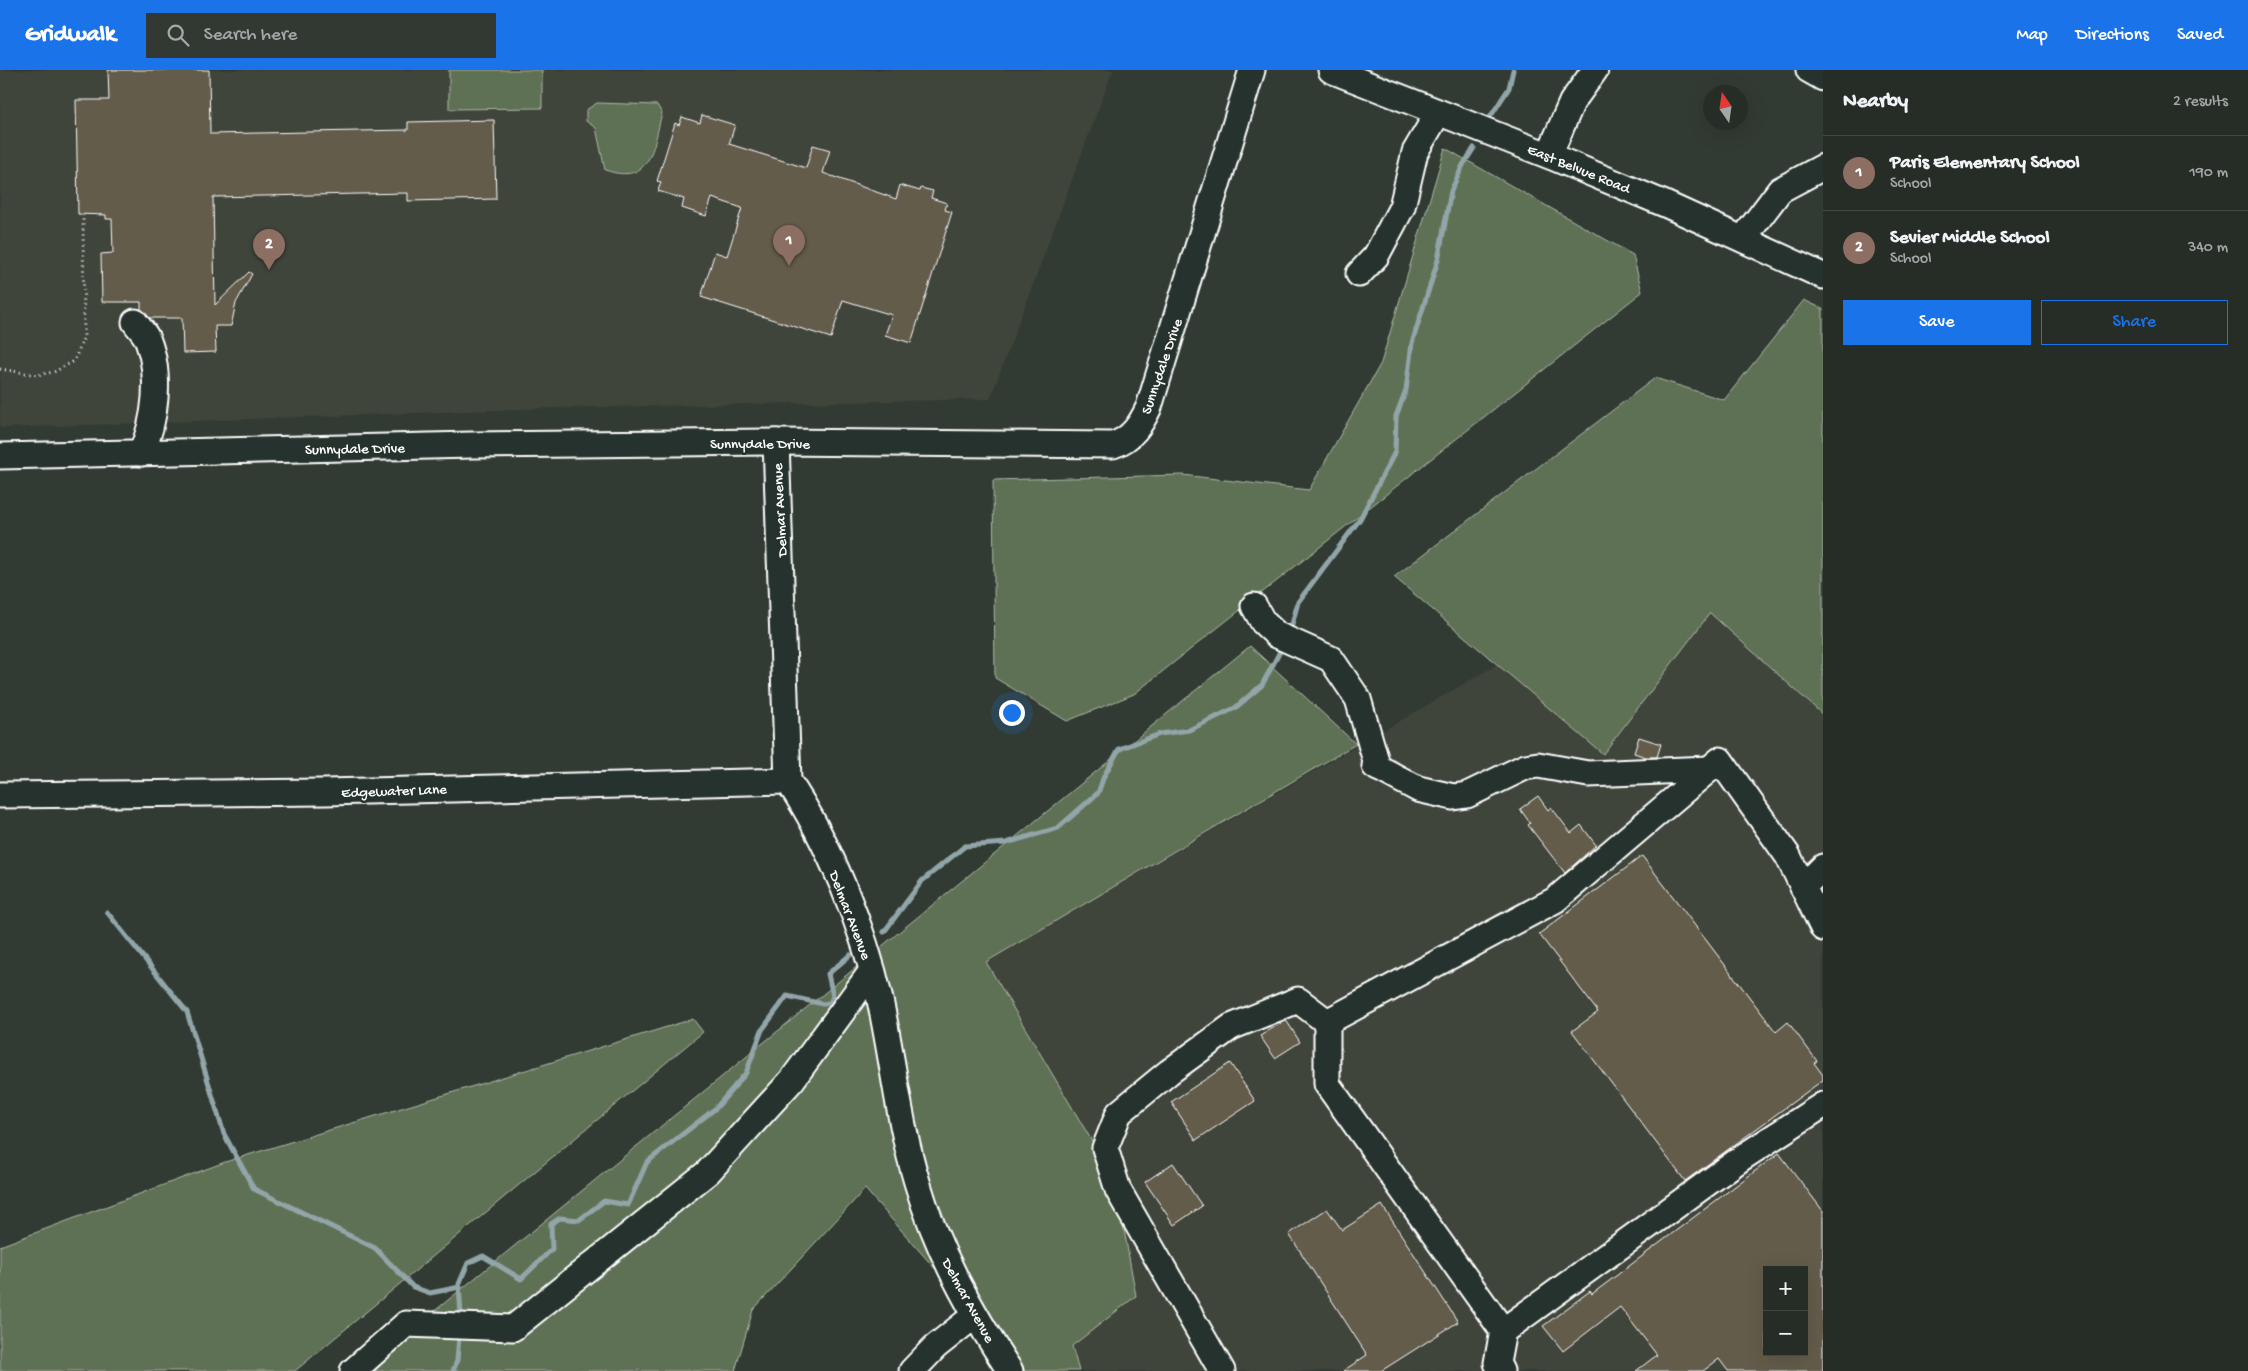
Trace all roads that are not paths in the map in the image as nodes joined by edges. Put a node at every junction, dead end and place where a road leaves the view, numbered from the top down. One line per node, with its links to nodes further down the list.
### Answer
1 (1252, 70): 13 (street, Sunnydale Drive)
2 (1331, 70): 6 (street, East Belvue Road)
3 (1595, 70): 7 (street)
4 (1809, 70): 5 (street)
5 (1823, 78)
6 (1438, 113): 7 (street, East Belvue Road); 10 (street)
7 (1549, 156): 9 (street, East Belvue Road)
8 (1823, 166): 9 (street)
9 (1743, 239): 11 (street, East Belvue Road)
10 (1358, 274)
11 (1823, 276)
12 (135, 322): 14 (street)
13 (776, 442): 14 (street, Sunnydale Drive); 18 (street, Delmar Avenue)
14 (141, 453): 15 (street, Sunnydale Drive)
15 (0, 456)
16 (1254, 606): 17 (street)
17 (1710, 769): 21 (street); 24 (street)
18 (788, 781): 19 (street, Edgewater Lane); 23 (street, Delmar Avenue)
19 (0, 794)
20 (1823, 867): 21 (street)
21 (1803, 887): 22 (street)
22 (1823, 928)
23 (872, 971): 26 (street, Delmar Avenue); 28 (street)
24 (1327, 1022): 27 (street); 31 (street)
25 (1823, 1105): 27 (street)
26 (974, 1316): 29 (street); 30 (street, Delmar Avenue)
27 (1503, 1331): 32 (street)
28 (353, 1371)
29 (912, 1371)
30 (1010, 1371)
31 (1222, 1371)
32 (1501, 1371)

